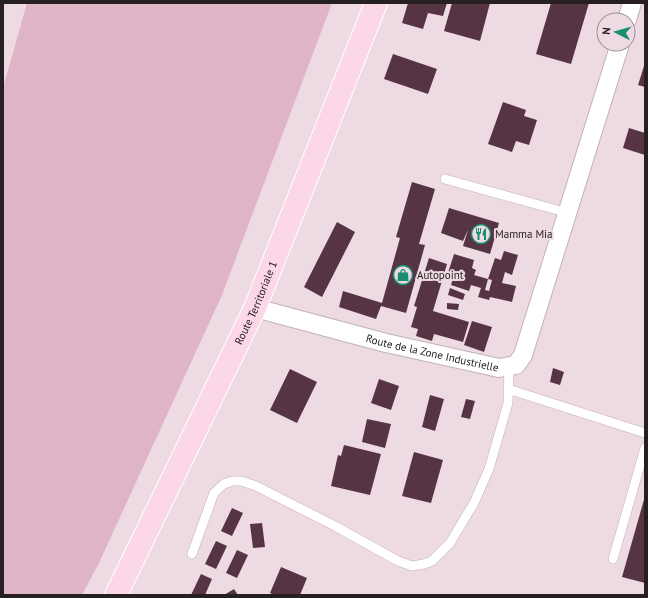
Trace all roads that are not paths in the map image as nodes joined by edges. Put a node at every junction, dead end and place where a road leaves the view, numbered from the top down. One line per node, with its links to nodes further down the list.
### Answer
1 (376, 3): 5 (main road, Route Territoriale 1)
2 (618, 52): 4 (street, Route de la Zone Industrielle)
3 (445, 179): 4 (lane)
4 (568, 213): 6 (street, Route de la Zone Industrielle)
5 (255, 308): 6 (street, Route de la Zone Industrielle); 12 (main road, Route Territoriale 1)
6 (509, 366): 7 (lane)
7 (508, 390): 8 (lane); 10 (lane)
8 (645, 433)
9 (645, 448): 11 (lane)
10 (192, 554)
11 (613, 559)
12 (116, 595)

